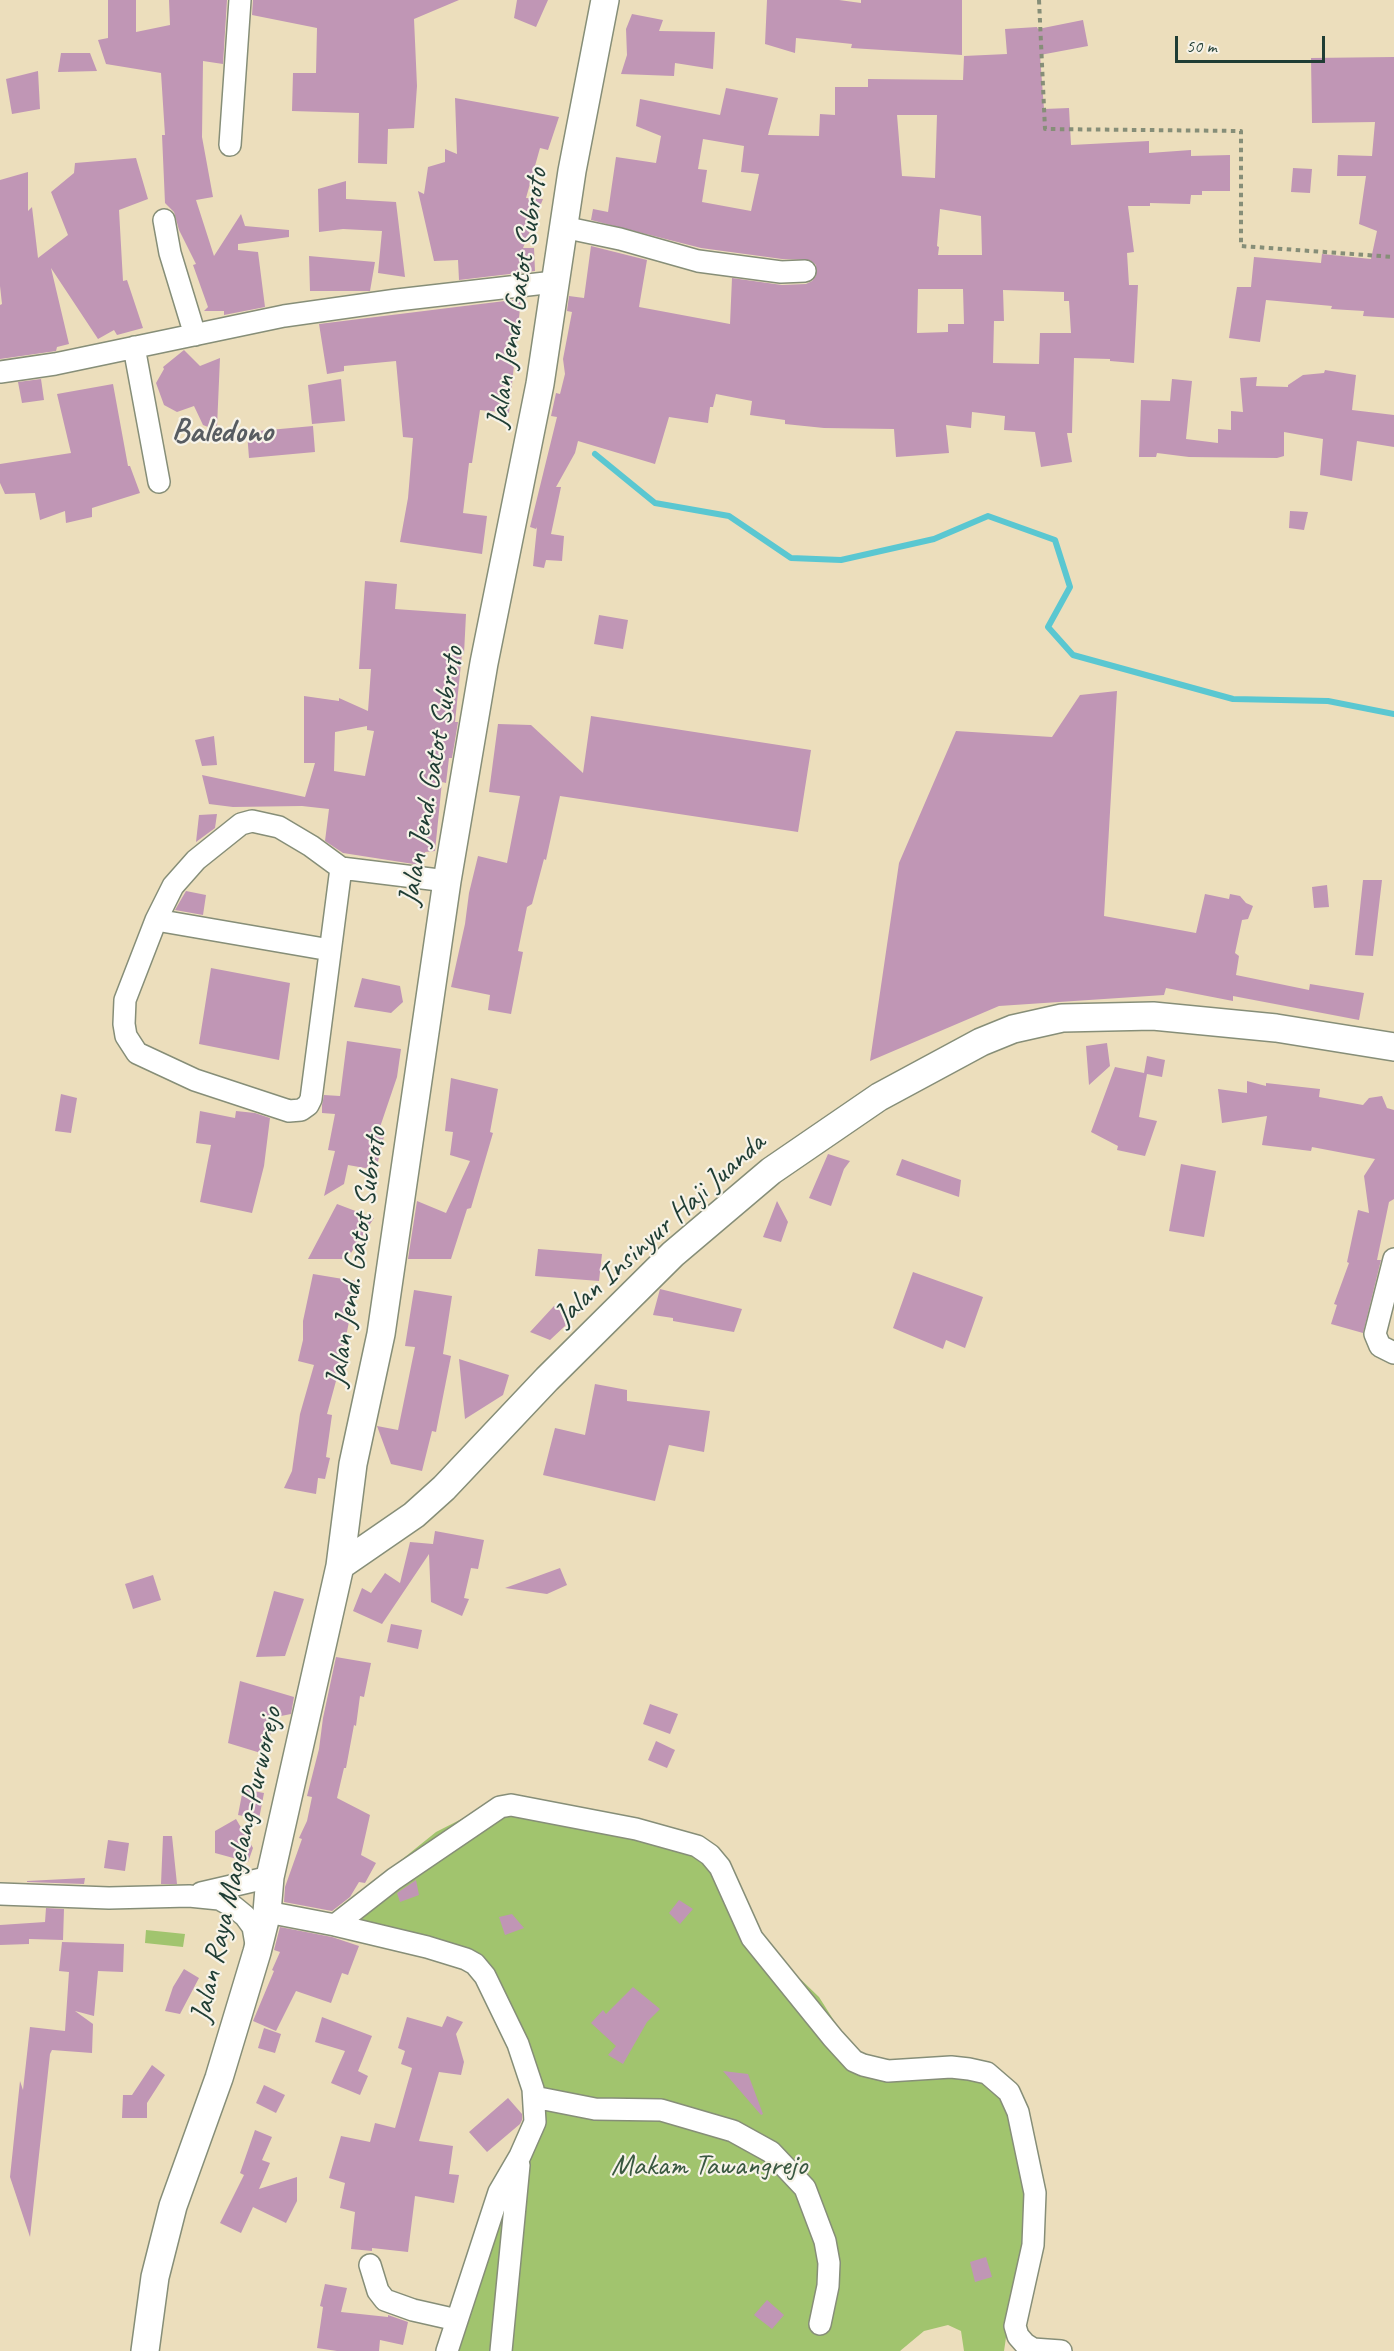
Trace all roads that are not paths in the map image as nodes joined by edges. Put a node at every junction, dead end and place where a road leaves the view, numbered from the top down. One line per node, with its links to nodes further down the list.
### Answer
1 (240, 0): 3 (street)
2 (605, 0): 5 (main road, Jalan Jend. Gatot Subroto)
3 (230, 145)
4 (164, 220): 8 (street)
5 (563, 227): 6 (street); 7 (main road, Jalan Jend. Gatot Subroto)
6 (805, 271)
7 (555, 282): 8 (street); 13 (main road, Jalan Jend. Gatot Subroto)
8 (195, 335): 9 (street)
9 (135, 348): 10 (street); 11 (street)
10 (0, 372)
11 (159, 482)
12 (341, 868): 13 (street); 14 (street); 15 (street)
13 (447, 881): 19 (main road, Jalan Jend. Gatot Subroto)
14 (156, 920): 15 (street); 15 (street)
15 (330, 950)
16 (1394, 1047): 19 (main road, Jalan Insinyur Haji Juanda)
17 (1394, 1259): 18 (street)
18 (1394, 1353)
19 (340, 1566): 20 (main road, Jalan Raya Magelang-Purworejo)
20 (270, 1877): 22 (street); 23 (main road, Jalan Raya Magelang-Purworejo)
21 (0, 1894): 22 (street)
22 (189, 1896): 25 (street)
23 (267, 1912): 24 (street); 25 (main road, Jalan Raya Magelang-Purworejo)
24 (335, 1925): 26 (street); 34 (street)
25 (257, 1952): 31 (main road, Jalan Raya Magelang-Purworejo)
26 (534, 2097): 27 (street); 30 (street)
27 (520, 2156): 29 (street); 33 (street)
28 (370, 2265): 29 (street)
29 (457, 2320): 32 (street)
30 (820, 2324)
31 (145, 2351)
32 (447, 2351)
33 (501, 2351)
34 (1061, 2351)

